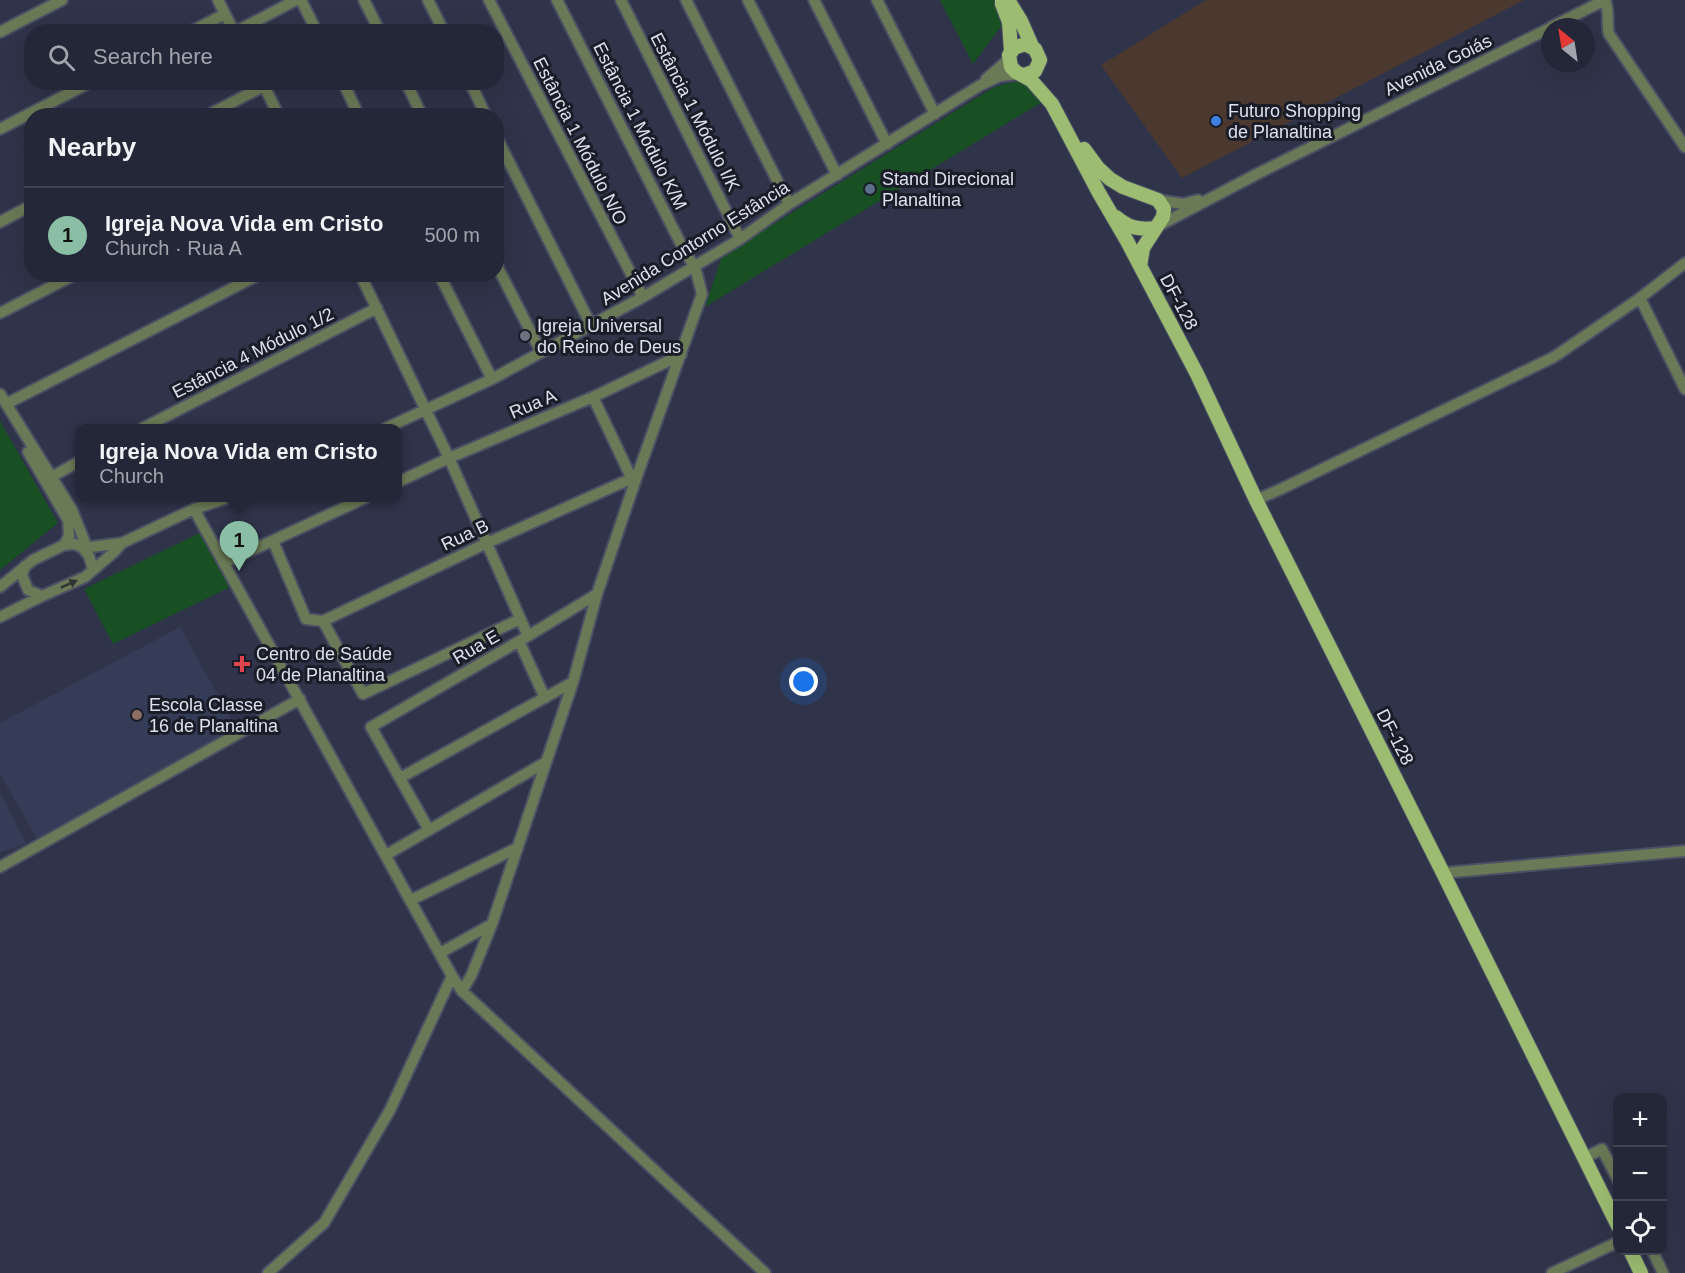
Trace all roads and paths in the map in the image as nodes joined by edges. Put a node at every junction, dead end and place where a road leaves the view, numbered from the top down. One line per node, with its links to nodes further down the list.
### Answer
1 (62, 0): 27 (street)
2 (218, 0): 17 (street)
3 (296, 0): 21 (street)
4 (301, 0): 22 (street)
5 (364, 0): 23 (street)
6 (428, 0): 24 (street)
7 (489, 0): 25 (street, Estância 1 Módulo N/O)
8 (557, 0): 64 (street, Estância 1 Módulo K/M)
9 (621, 0): 61 (street, Estância 1 Módulo I/K)
10 (686, 0): 56 (street)
11 (748, 0): 52 (street)
12 (814, 0): 49 (street)
13 (877, 0): 46 (street)
14 (1002, 0): 30 (main road)
15 (1008, 0): 29 (main road)
16 (1605, 0): 18 (street, Avenida Goiás); 50 (street)
17 (225, 14): 19 (street); 20 (street)
18 (1569, 18)
19 (206, 24)
20 (230, 24)
21 (250, 24)
22 (313, 24)
23 (376, 24)
24 (440, 24)
25 (501, 24)
26 (504, 29): 70 (street, Estância 1 Módulo N/O)
27 (0, 32)
28 (1541, 32): 54 (street, Avenida Goiás)
29 (1032, 46): 30 (main road); 31 (main road)
30 (1010, 55): 32 (main road, DF-128); 33 (street, Avenida Contorno Estância)
31 (1039, 64): 32 (main road); 53 (main road)
32 (1022, 75): 33 (street, Avenida Contorno Estância); 57 (main road, DF-128 / DF-128)
33 (980, 86): 46 (street, Avenida Contorno Estância)
34 (76, 90): 40 (street)
35 (252, 90): 41 (street)
36 (266, 90): 42 (street)
37 (347, 90): 43 (street)
38 (410, 90): 44 (street)
39 (474, 90): 45 (street)
40 (41, 108)
41 (220, 108)
42 (275, 108)
43 (355, 108)
44 (418, 108)
45 (482, 108)
46 (935, 114): 49 (street, Avenida Contorno Estância)
47 (24, 117): 48 (street)
48 (0, 129)
49 (887, 144): 52 (street, Avenida Contorno Estância)
50 (1685, 147)
51 (504, 152): 74 (street)
52 (837, 175): 56 (street, Avenida Contorno Estância)
53 (1123, 187): 55 (main road); 57 (main road)
54 (1213, 196): 55 (street, Avenida Goiás); 60 (street, Avenida Goiás)
55 (1158, 200): 60 (main road, DF-128)
56 (789, 204): 61 (street, Avenida Contorno Estância)
57 (1107, 206): 60 (main road); 63 (main road, DF-128 / DF-128)
58 (24, 210): 59 (street)
59 (0, 222)
60 (1156, 228): 63 (main road, DF-128 / DF-128)
61 (741, 238): 64 (street, Avenida Contorno Estância)
62 (1685, 263): 71 (street)
63 (1140, 266): 90 (main road, DF-128 / DF-128)
64 (694, 267): 70 (street, Avenida Contorno Estância); 76 (street, Estância 1 Módulo K/M)
65 (504, 280): 75 (street)
66 (60, 282): 73 (street)
67 (244, 282): 81 (street)
68 (364, 282): 72 (street)
69 (443, 282): 77 (street)
70 (643, 297): 74 (street, Avenida Contorno Estância)
71 (1640, 298): 78 (street); 90 (street)
72 (377, 308): 82 (street); 83 (street, Estância 4 Módulo 1/2)
73 (0, 313)
74 (591, 325): 75 (street, Avenida Contorno Estância)
75 (541, 352): 77 (street, Avenida Contorno Estância)
76 (681, 355): 80 (street, Rua A); 87 (street, Estância 1 Módulo K/M)
77 (492, 379): 82 (street, Avenida Contorno Estância)
78 (1685, 389)
79 (0, 394): 81 (street)
80 (593, 396): 85 (street, Rua A); 87 (street)
81 (3, 405): 88 (street)
82 (426, 410): 84 (street, Avenida Contorno Estância); 85 (street)
83 (153, 424)
84 (397, 424)
85 (449, 458): 89 (street, Rua A); 96 (street)
86 (75, 464): 88 (street)
87 (634, 477): 96 (street, Rua B); 103 (street, Estância 1 Módulo K/M)
88 (48, 478): 97 (street); 98 (street)
89 (402, 480)
90 (1256, 500): 119 (main road, DF-128 / DF-128)
91 (215, 502): 93 (street)
92 (356, 502): 94 (street)
93 (195, 509): 95 (street); 99 (street)
94 (273, 541): 99 (street); 107 (street, Rua B)
95 (122, 543): 98 (street); 101 (street)
96 (487, 543): 106 (street); 107 (street, Rua B)
97 (64, 545): 98 (street); 100 (street)
98 (83, 548): 101 (street)
99 (224, 563): 111 (street)
100 (25, 566): 102 (street); 104 (street)
101 (93, 569): 104 (street, one-way to 101)
102 (0, 587)
103 (597, 594): 108 (street, Rua E); 109 (street, Estância 1 Módulo K/M)
104 (42, 596): 105 (street)
105 (0, 617)
106 (520, 619): 107 (street); 108 (street)
107 (323, 621)
108 (523, 639): 110 (street); 113 (street, Rua E)
109 (573, 682): 110 (street); 112 (street, Estância 1 Módulo K/M)
110 (545, 698): 113 (street)
111 (300, 699): 117 (street); 118 (street)
112 (546, 762): 114 (street); 115 (street, Estância 1 Módulo K/M)
113 (400, 778): 114 (street)
114 (429, 830): 117 (street)
115 (517, 848): 120 (street); 121 (street, Estância 1 Módulo K/M)
116 (1685, 851): 119 (street)
117 (386, 855): 120 (street)
118 (0, 867)
119 (1443, 873): 125 (main road, DF-128 / DF-128)
120 (411, 900): 122 (street)
121 (492, 924): 122 (street); 124 (street, Estância 1 Módulo K/M)
122 (440, 953): 123 (street)
123 (452, 976): 124 (street); 131 (street)
124 (462, 991): 132 (street)
125 (1584, 1158): 126 (street); 127 (main road, DF-128 / DF-128)
126 (1613, 1172)
127 (1613, 1218)
128 (1613, 1244): 133 (street)
129 (1632, 1255): 134 (main road)
130 (1654, 1255): 135 (street)
131 (268, 1273)
132 (765, 1273)
133 (1552, 1273)
134 (1641, 1273)
135 (1663, 1273)

